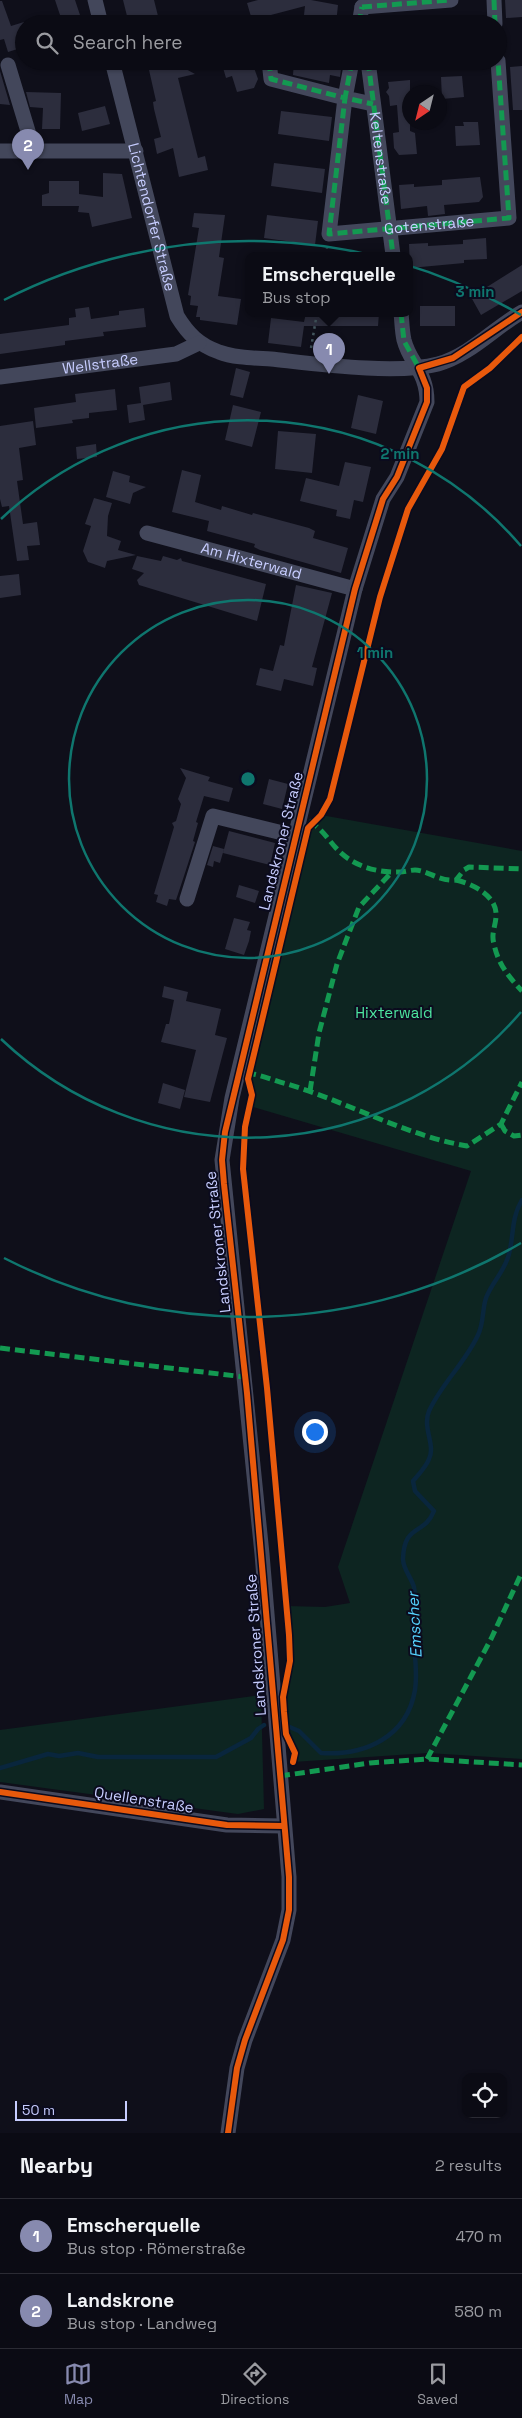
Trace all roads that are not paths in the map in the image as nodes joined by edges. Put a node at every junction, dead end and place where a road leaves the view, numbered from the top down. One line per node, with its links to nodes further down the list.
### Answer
1 (95, 0): 5 (street)
2 (451, 0): 4 (street)
3 (494, 0): 8 (street)
4 (362, 6): 6 (street); 7 (street)
5 (99, 15)
6 (360, 15)
7 (363, 15)
8 (495, 15)
9 (8, 65): 18 (street)
10 (114, 70): 19 (street, Lichtendorfer Straße)
11 (270, 70): 15 (street)
12 (350, 70): 15 (street, Gotenstraße)
13 (369, 70): 16 (street, Keltenstraße)
14 (499, 70): 20 (street, Gotenstraße)
15 (345, 98): 16 (street); 20 (street, Gotenstraße)
16 (373, 104): 20 (street, Keltenstraße)
17 (0, 151): 18 (street)
18 (34, 151): 19 (street)
19 (136, 151): 24 (street, Lichtendorfer Straße)
20 (390, 230): 21 (street, Keltenstraße)
21 (393, 252)
22 (522, 312): 25 (street, Lichtendorfer Straße)
23 (401, 317): 25 (street)
24 (199, 343): 25 (street, Lichtendorfer Straße); 26 (street, Wellstraße)
25 (419, 368): 28 (street, Landskroner Straße)
26 (0, 377)
27 (146, 533): 28 (street, Am Hixterwald)
28 (355, 589): 29 (street, Landskroner Straße)
29 (295, 836): 30 (street); 32 (street, Landskroner Straße)
30 (187, 899)
31 (0, 1792): 32 (street, Quellenstraße)
32 (284, 1826): 33 (street, Landskroner Straße)
33 (228, 2133)

